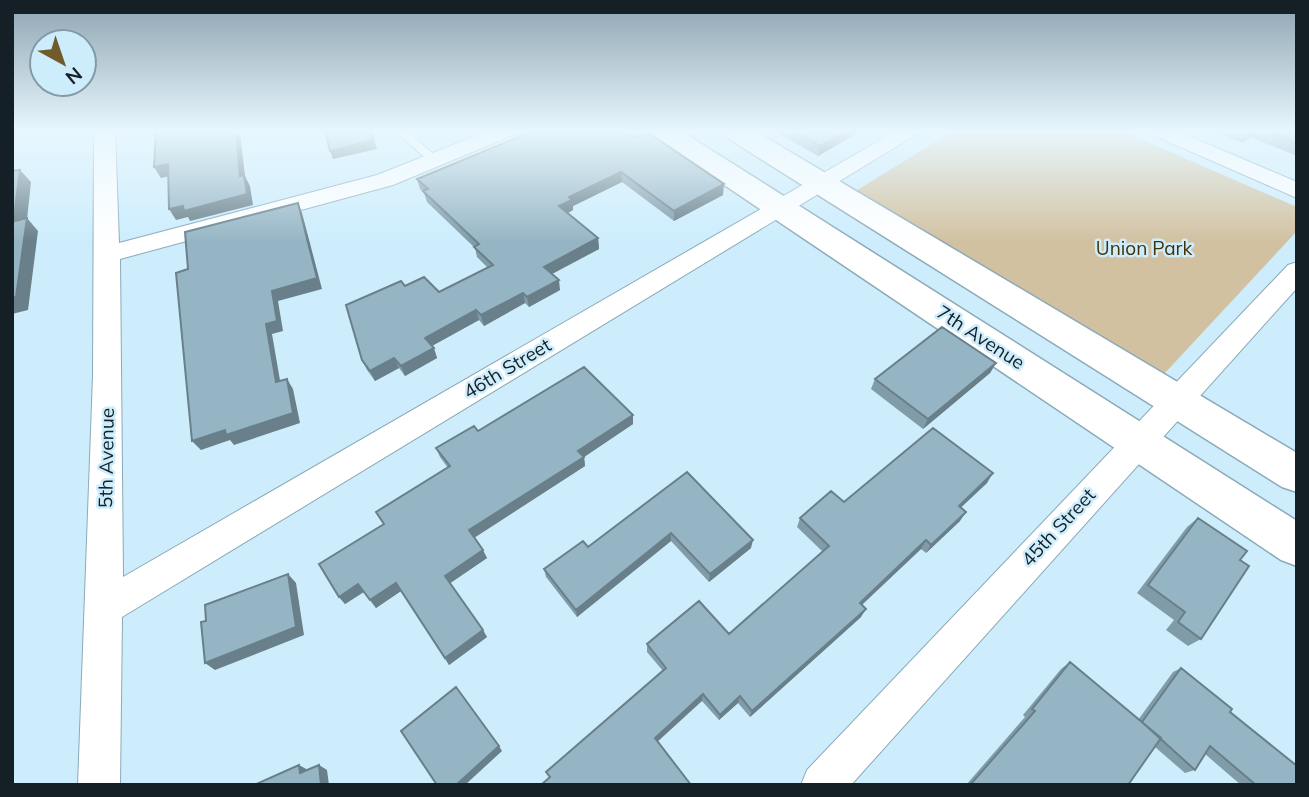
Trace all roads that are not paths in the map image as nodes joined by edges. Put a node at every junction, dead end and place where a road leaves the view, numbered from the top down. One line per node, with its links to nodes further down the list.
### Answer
1 (105, 168): 10 (street, 5th Avenue)
2 (416, 168): 10 (street)
3 (720, 168): 9 (street, 7th Avenue)
4 (799, 168): 7 (street)
5 (846, 168): 7 (street, 46th Street)
6 (1245, 168): 8 (street)
7 (822, 182): 9 (street, 46th Street); 12 (street)
8 (1297, 191)
9 (780, 207): 13 (street, 7th Avenue); 16 (street, 46th Street)
10 (108, 254): 16 (street, 5th Avenue)
11 (1297, 271): 12 (street, 45th Street)
12 (1175, 401): 13 (street, 45th Street); 14 (street)
13 (1138, 440): 15 (street, 7th Avenue); 18 (street, 45th Street)
14 (1297, 474)
15 (1297, 546)
16 (105, 607): 17 (street, 5th Avenue)
17 (99, 785)
18 (822, 785)

